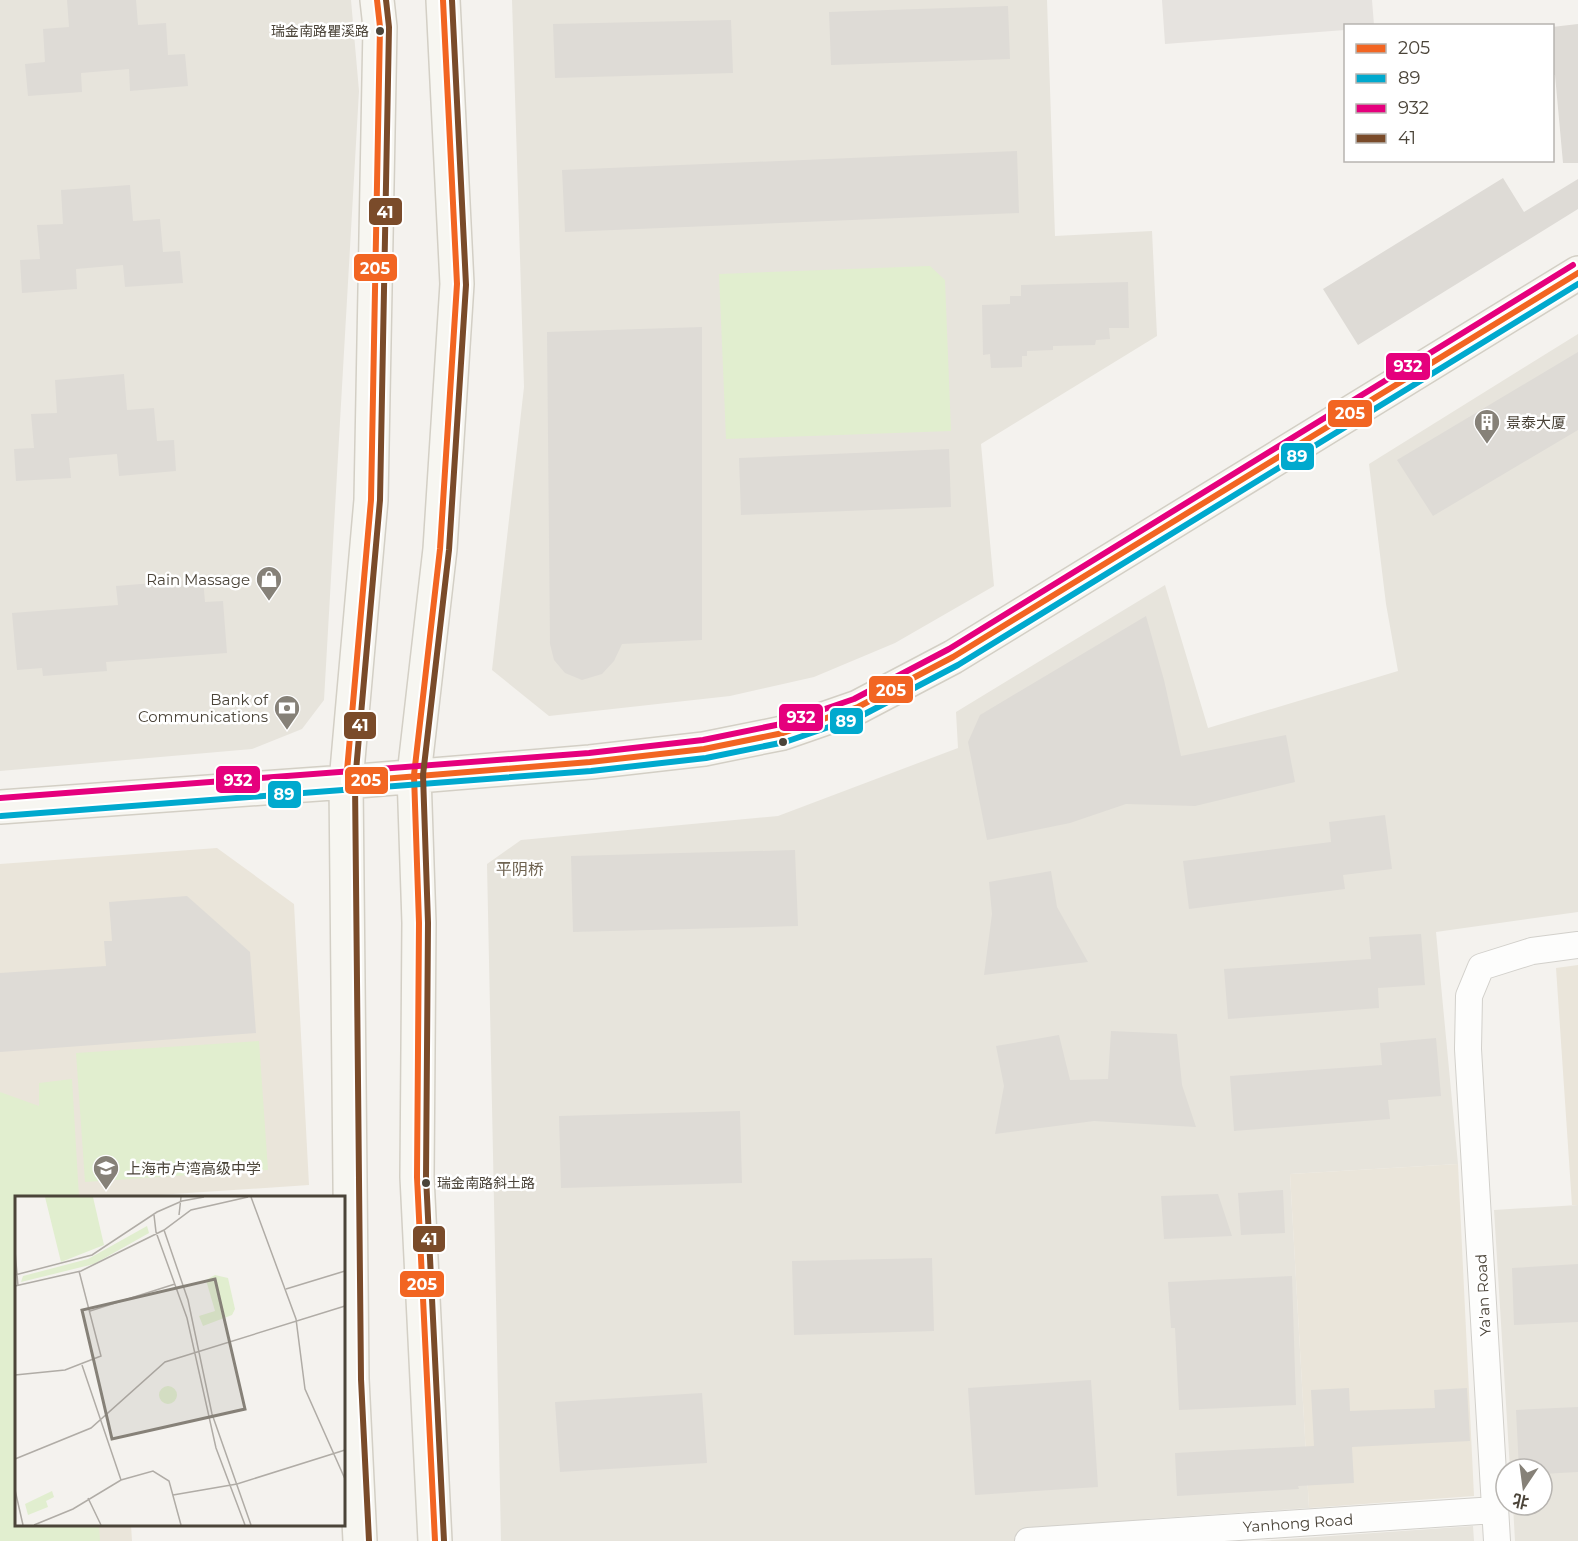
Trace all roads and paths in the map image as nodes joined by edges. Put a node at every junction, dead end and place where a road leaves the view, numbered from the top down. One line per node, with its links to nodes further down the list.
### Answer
1 (378, 0): 5 (main road)
2 (443, 0): 4 (main road)
3 (1578, 273): 4 (main road)
4 (414, 775): 5 (main road); 12 (main road)
5 (346, 782): 6 (main road); 11 (main road)
6 (0, 807)
7 (1578, 945): 8 (street, Ya'an Road)
8 (1494, 1477)
9 (1494, 1510): 13 (street, Yanhong Road)
10 (1496, 1517): 14 (street, Ya'an Road)
11 (360, 1541)
12 (435, 1541)
13 (1028, 1541)
14 (1497, 1541)

